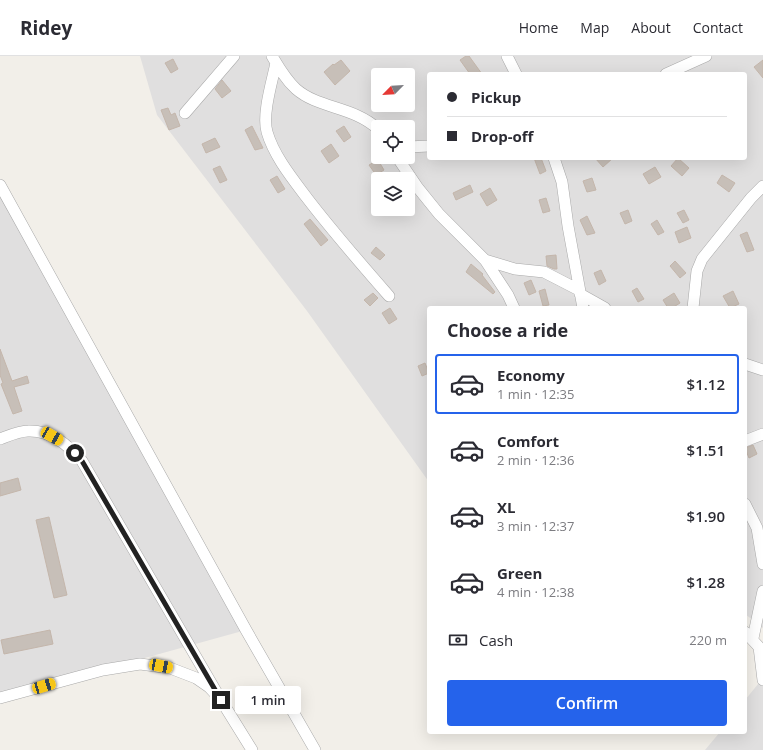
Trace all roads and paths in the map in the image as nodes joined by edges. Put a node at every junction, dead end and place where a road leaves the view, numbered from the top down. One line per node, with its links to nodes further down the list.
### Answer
1 (234, 56): 7 (street)
2 (507, 56): 5 (street)
3 (706, 56): 6 (street)
4 (274, 60): 8 (street); 17 (street)
5 (515, 72)
6 (670, 72)
7 (185, 113)
8 (371, 124)
9 (427, 146): 10 (street)
10 (415, 147)
11 (555, 160): 16 (street)
12 (402, 164): 15 (street)
13 (0, 185): 35 (street)
14 (763, 186): 21 (street)
15 (485, 260): 16 (street); 18 (street)
16 (580, 292): 19 (street); 20 (street)
17 (389, 296)
18 (513, 306)
19 (583, 306)
20 (602, 306)
21 (693, 306)
22 (747, 365): 23 (street)
23 (763, 370)
24 (763, 434): 26 (street)
25 (0, 438): 33 (street)
26 (747, 440)
27 (747, 508): 28 (street)
28 (763, 564)
29 (763, 591): 30 (street)
30 (749, 635): 31 (street)
31 (763, 680)
32 (0, 698): 33 (street)
33 (221, 700): 34 (street)
34 (252, 750)
35 (315, 750)

